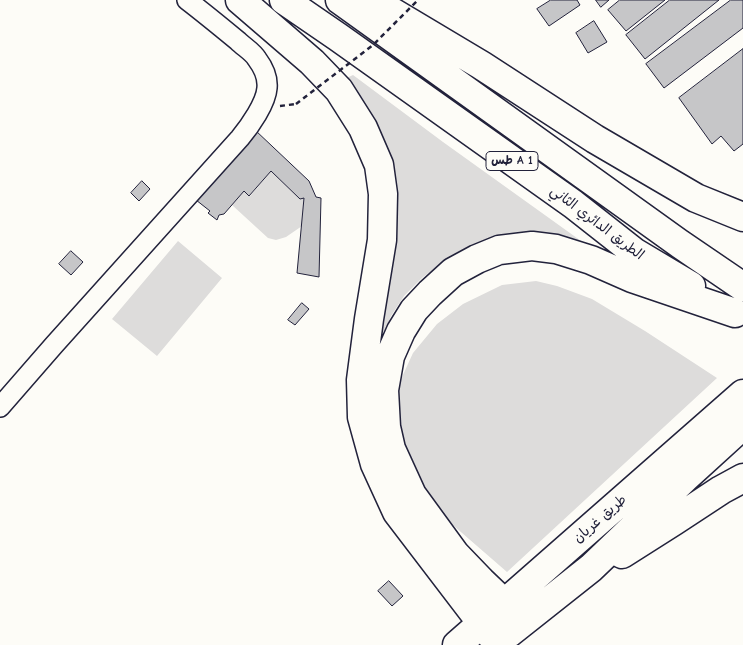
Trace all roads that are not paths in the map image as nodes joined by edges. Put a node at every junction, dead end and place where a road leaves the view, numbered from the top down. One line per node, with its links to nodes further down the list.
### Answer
1 (187, 0): 10 (street)
2 (240, 0): 15 (highway)
3 (284, 0): 8 (highway, الطريق الدائري الثاني / طس A 1)
4 (340, 0): 7 (highway, طس A 1)
5 (372, 0): 6 (highway)
6 (743, 217)
7 (743, 287)
8 (739, 316): 14 (highway)
9 (743, 394): 14 (highway, طريق غريان)
10 (0, 407)
11 (743, 425): 13 (highway, طريق غريان)
12 (743, 478): 13 (highway)
13 (591, 568): 14 (highway, طريق غريان)
14 (513, 612): 15 (highway, طريق غريان)
15 (492, 637): 16 (highway, طريق غريان)
16 (457, 645)

